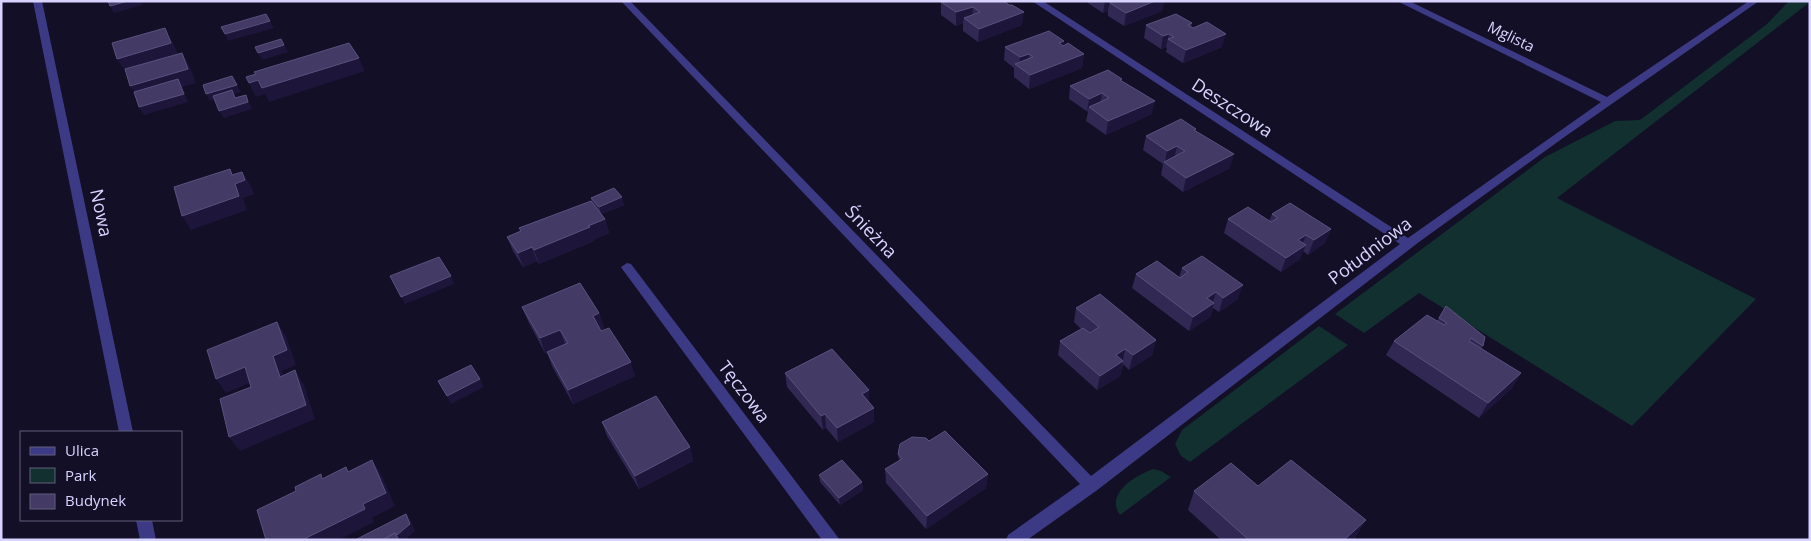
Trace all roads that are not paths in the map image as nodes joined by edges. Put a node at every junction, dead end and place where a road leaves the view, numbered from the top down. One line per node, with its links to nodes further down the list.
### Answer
1 (37, 1): 9 (street, Nowa)
2 (625, 1): 10 (street, Śnieżna)
3 (1036, 1): 7 (street, Deszczowa)
4 (1401, 1): 6 (street, Mglista)
5 (1755, 1): 6 (street, Południowa)
6 (1607, 101): 7 (street, Południowa)
7 (1408, 244): 10 (street, Południowa)
8 (627, 267): 13 (street, Tęczowa)
9 (126, 431)
10 (1091, 486): 14 (street, Południowa)
11 (144, 521): 12 (street)
12 (148, 540)
13 (832, 540)
14 (1014, 540)

